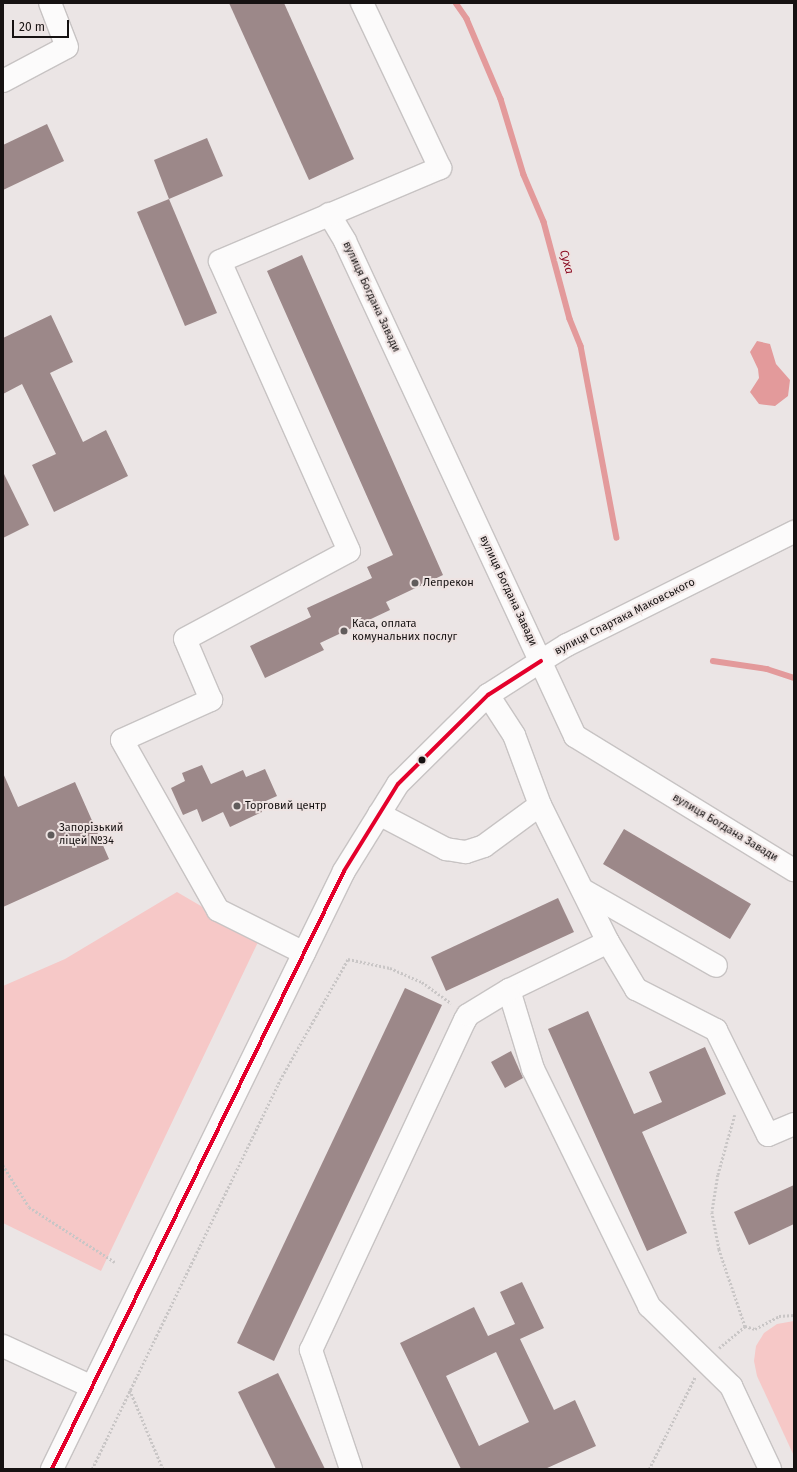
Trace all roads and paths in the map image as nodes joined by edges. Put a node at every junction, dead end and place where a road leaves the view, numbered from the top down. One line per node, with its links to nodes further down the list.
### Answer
1 (50, 3): 3 (street)
2 (362, 3): 4 (street)
3 (3, 81)
4 (329, 214): 6 (street, вулиця Богдана Завади); 13 (street)
5 (794, 532): 6 (street, вулиця Спартака Маковського)
6 (541, 661): 7 (street, вулиця Спартака Маковського); 10 (street, вулиця Богдана Завади)
7 (488, 695): 8 (street); 9 (street, вулиця Спартака Маковського)
8 (540, 806): 9 (street); 11 (street)
9 (379, 814): 13 (street, вулиця Спартака Маковського)
10 (794, 870)
11 (583, 890): 12 (street); 14 (street)
12 (608, 942): 15 (street); 18 (street)
13 (304, 953): 25 (street, вулиця Спартака Маковського)
14 (716, 966)
15 (509, 990): 16 (street); 24 (street)
16 (465, 1020): 26 (path); 30 (street)
17 (736, 1113): 22 (path)
18 (794, 1124)
19 (3, 1165): 20 (path)
20 (115, 1262)
21 (794, 1315): 22 (path)
22 (745, 1326): 24 (path)
23 (3, 1346): 25 (street)
24 (704, 1360): 31 (path); 32 (street)
25 (92, 1387): 27 (street, вулиця Спартака Маковського)
26 (130, 1389): 28 (path); 29 (path)
27 (52, 1469)
28 (92, 1469)
29 (163, 1469)
30 (351, 1469)
31 (648, 1469)
32 (770, 1469)

